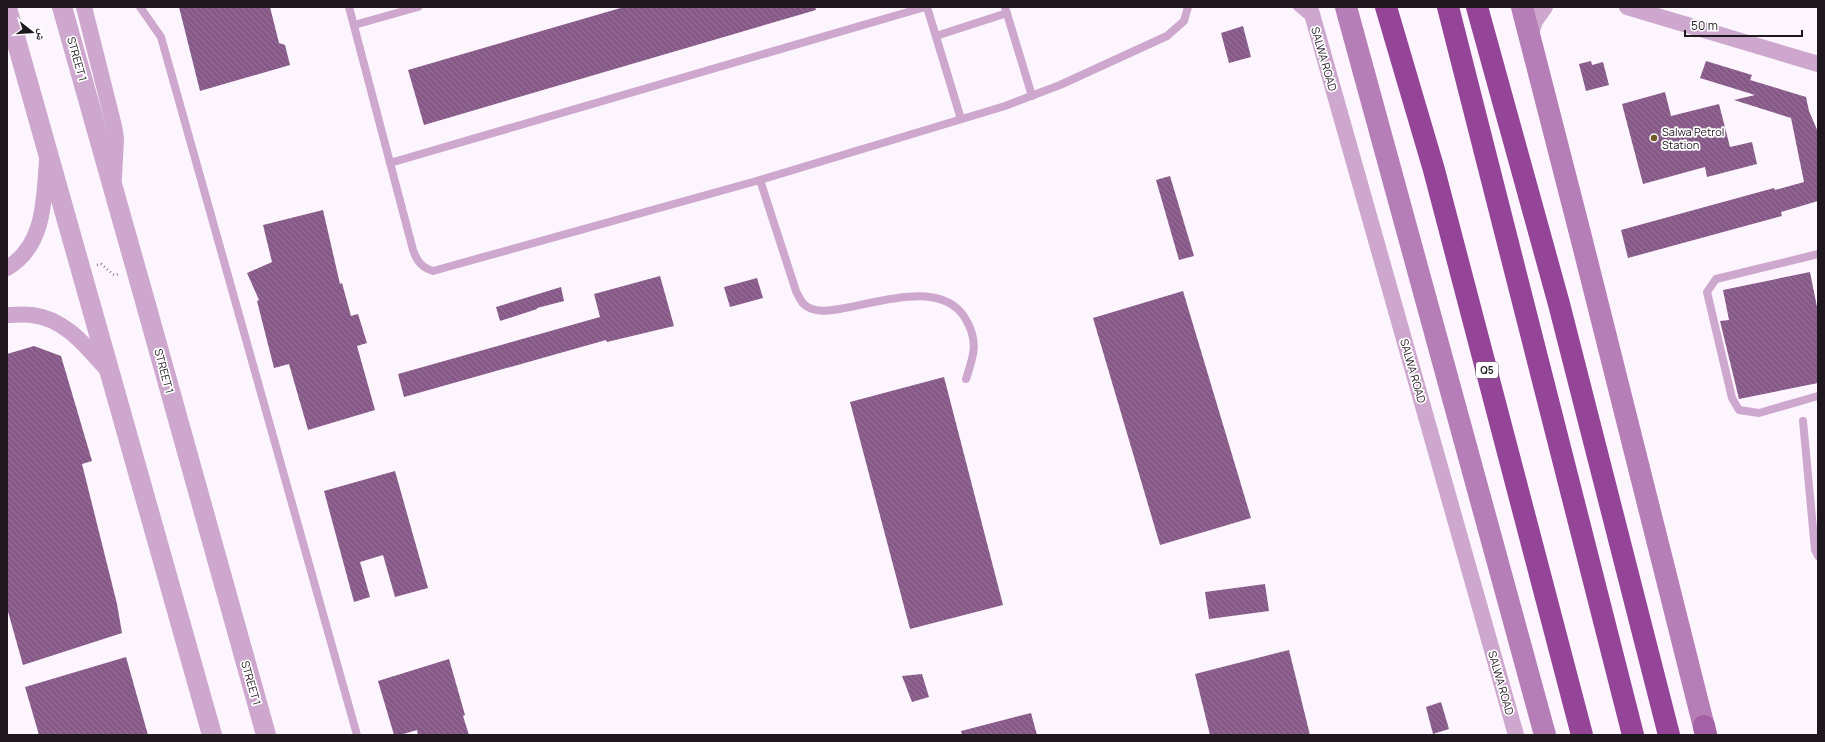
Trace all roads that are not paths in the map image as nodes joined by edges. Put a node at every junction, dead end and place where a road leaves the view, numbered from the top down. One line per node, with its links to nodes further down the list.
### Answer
1 (62, 7): 28 (street, STREET 1)
2 (84, 7): 28 (street)
3 (140, 7): 40 (lane)
4 (349, 7): 19 (lane)
5 (418, 7): 19 (lane)
6 (926, 7): 20 (lane); 26 (lane)
7 (1188, 7): 23 (lane)
8 (1297, 7): 18 (lane)
9 (1346, 7): 42 (main road)
10 (1386, 7): 43 (highway, Q5)
11 (1448, 7): 44 (highway)
12 (1477, 7): 45 (highway)
13 (1522, 7): 21 (main road)
14 (1545, 7): 21 (street)
15 (1629, 7): 22 (street)
16 (7, 8): 25 (street)
17 (1006, 10): 20 (lane); 23 (lane)
18 (1312, 14): 41 (street, SALWA ROAD)
19 (354, 25): 26 (lane)
20 (936, 36): 24 (lane)
21 (1530, 36): 37 (main road)
22 (1818, 64)
23 (1032, 96): 24 (lane)
24 (961, 119): 27 (lane)
25 (47, 149): 30 (street); 32 (street)
26 (390, 163): 27 (lane)
27 (760, 180): 33 (lane)
28 (114, 186): 39 (street, STREET 1)
29 (1818, 254): 34 (lane)
30 (7, 268)
31 (7, 315): 32 (street)
32 (110, 374): 38 (street)
33 (966, 379)
34 (1818, 396)
35 (1803, 421): 36 (lane)
36 (1818, 556)
37 (1705, 732)
38 (212, 735)
39 (266, 735)
40 (357, 735)
41 (1516, 735)
42 (1545, 735)
43 (1582, 735)
44 (1633, 735)
45 (1669, 735)

